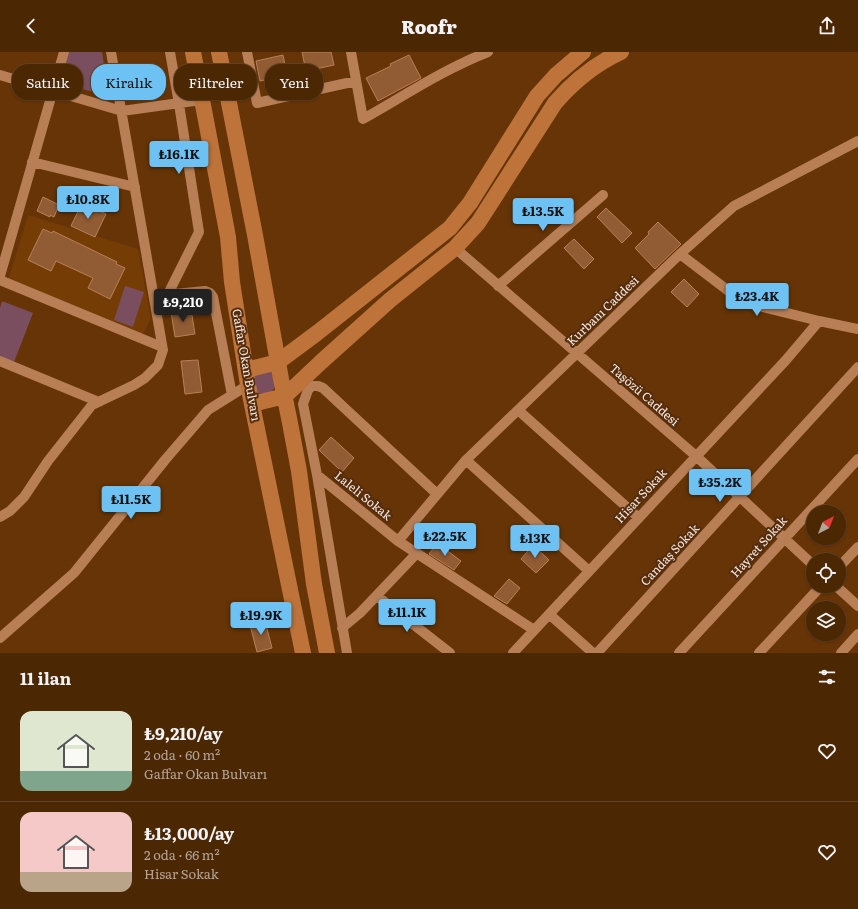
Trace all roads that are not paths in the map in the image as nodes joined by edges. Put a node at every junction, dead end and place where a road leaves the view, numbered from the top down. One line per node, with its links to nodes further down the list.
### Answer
1 (64, 52): 11 (street)
2 (111, 52): 20 (street)
3 (170, 52): 19 (street)
4 (193, 52): 12 (highway, Gaffar Okan Bulvarı)
5 (219, 52): 37 (highway)
6 (247, 52): 15 (street)
7 (351, 52): 15 (street)
8 (488, 52): 15 (street)
9 (621, 52): 25 (highway)
10 (580, 53): 37 (highway)
11 (61, 64)
12 (195, 64)
13 (0, 75): 14 (street)
14 (12, 78)
15 (356, 81)
16 (83, 99): 20 (street)
17 (50, 100): 22 (street)
18 (202, 100): 19 (street); 39 (highway, Gaffar Okan Bulvarı)
19 (180, 104): 20 (street); 30 (street)
20 (122, 111): 23 (street)
21 (858, 141): 26 (street, Kurbanı Caddesi)
22 (32, 162): 23 (street); 27 (street)
23 (135, 187): 31 (street)
24 (603, 195): 29 (street)
25 (455, 248): 29 (street, Taşözü Caddesi); 41 (highway)
26 (680, 254): 32 (street); 35 (street, Kurbanı Caddesi)
27 (0, 276)
28 (0, 280): 34 (street)
29 (498, 286): 35 (street, Taşözü Caddesi)
30 (168, 294): 31 (street); 40 (street)
31 (154, 297): 34 (street)
32 (819, 321): 33 (street); 45 (street, Hisar Sokak)
33 (858, 328)
34 (162, 347): 42 (street)
35 (577, 354): 44 (street, Kurbanı Caddesi); 45 (street, Taşözü Caddesi)
36 (0, 362): 42 (street)
37 (278, 362): 39 (highway); 41 (highway)
38 (858, 367): 50 (street, Candaş Sokak)
39 (247, 378): 40 (street); 43 (highway, Gaffar Okan Bulvarı)
40 (232, 395): 68 (street)
41 (285, 396): 43 (highway); 70 (highway)
42 (99, 402): 51 (street)
43 (252, 404): 69 (highway, Gaffar Okan Bulvarı)
44 (518, 410): 47 (street, Kurbanı Caddesi); 52 (street)
45 (696, 456): 50 (street, Taşözü Caddesi); 52 (street, Hisar Sokak)
46 (858, 459): 53 (street, Hayret Sokak)
47 (466, 460): 49 (street, Kurbanı Caddesi); 59 (street)
48 (317, 475): 49 (street); 54 (street, Laleli Sokak); 65 (street)
49 (437, 494): 54 (street, Kurbanı Caddesi)
50 (740, 497): 53 (street, Taşözü Caddesi); 75 (street, Candaş Sokak)
51 (0, 517)
52 (639, 518): 59 (street, Hisar Sokak)
53 (784, 538): 57 (street, Taşözü Caddesi); 76 (street, Hayret Sokak)
54 (398, 541): 56 (street, Laleli Sokak)
55 (858, 547): 58 (street)
56 (417, 553): 62 (street); 66 (street, Laleli Sokak)
57 (806, 558)
58 (846, 560)
59 (589, 571): 64 (street, Hisar Sokak)
60 (815, 593): 77 (street)
61 (844, 593): 63 (street)
62 (377, 596): 65 (street); 72 (street)
63 (858, 606)
64 (549, 614): 66 (street, Hisar Sokak); 74 (street)
65 (342, 628): 71 (street)
66 (534, 630): 73 (street, Hisar Sokak)
67 (858, 634): 78 (street)
68 (0, 638)
69 (303, 653)
70 (327, 653)
71 (347, 653)
72 (450, 653)
73 (513, 653)
74 (593, 653)
75 (597, 653)
76 (679, 653)
77 (759, 653)
78 (841, 653)

